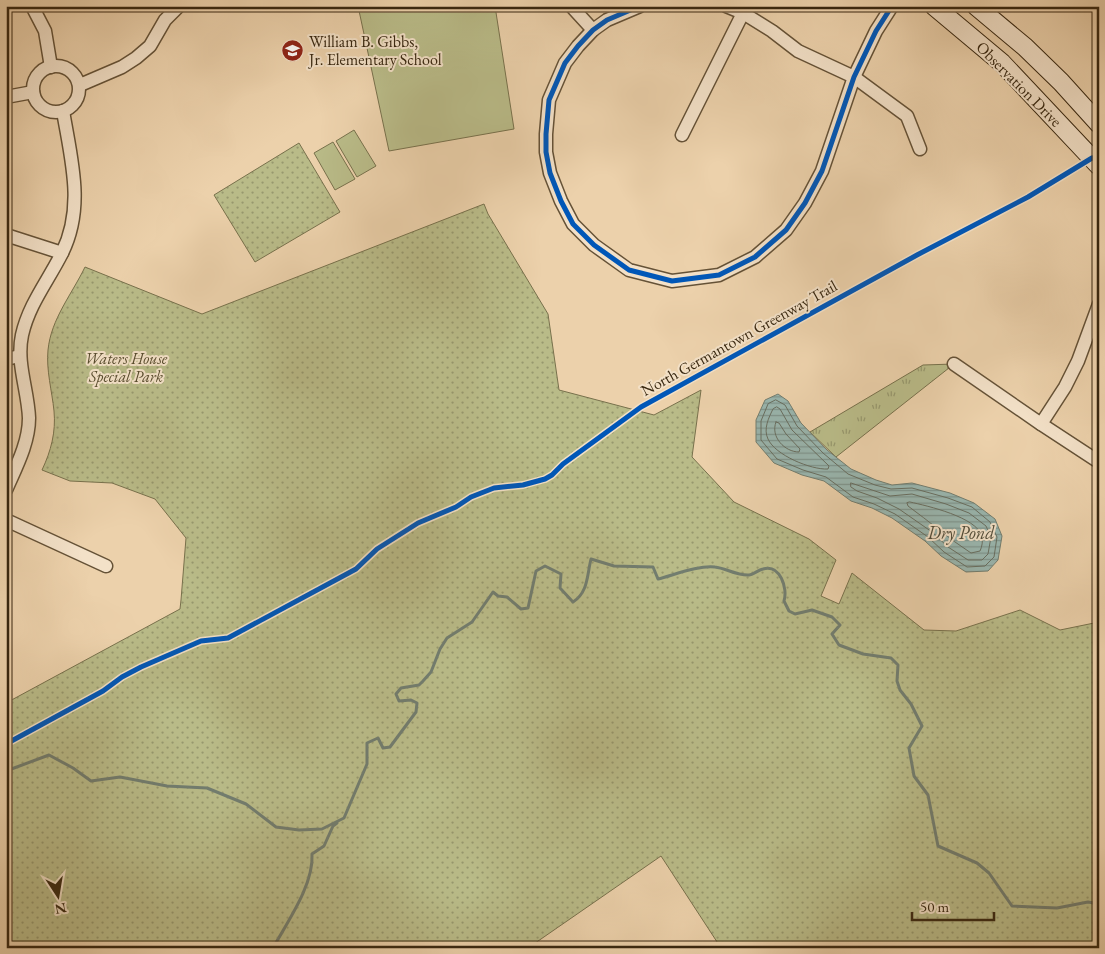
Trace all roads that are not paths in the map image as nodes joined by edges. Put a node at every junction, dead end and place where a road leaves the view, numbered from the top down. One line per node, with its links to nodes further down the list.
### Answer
1 (32, 6): 13 (street)
2 (166, 6): 11 (street)
3 (179, 6): 11 (street)
4 (571, 6): 12 (street)
5 (640, 6): 12 (street)
6 (726, 6): 10 (street)
7 (892, 6): 14 (street)
8 (934, 6): 22 (street, Observation Drive)
9 (976, 6): 19 (street, Observation Drive)
10 (743, 13): 14 (street); 20 (street)
11 (165, 20): 15 (street)
12 (593, 30): 14 (street)
13 (51, 67): 15 (street); 16 (street)
14 (854, 77): 21 (street)
15 (80, 85): 18 (street)
16 (33, 92): 17 (street); 18 (street)
17 (6, 97)
18 (63, 111): 24 (street)
19 (1099, 124)
20 (682, 135)
21 (920, 149)
22 (1099, 166)
23 (6, 235): 24 (street)
24 (62, 253): 26 (street)
25 (1099, 304): 29 (street)
26 (20, 356): 27 (street); 31 (street)
27 (6, 359)
28 (954, 364): 29 (street)
29 (1041, 424): 30 (street)
30 (1099, 462)
31 (6, 490)
32 (6, 520): 33 (street)
33 (106, 566)

